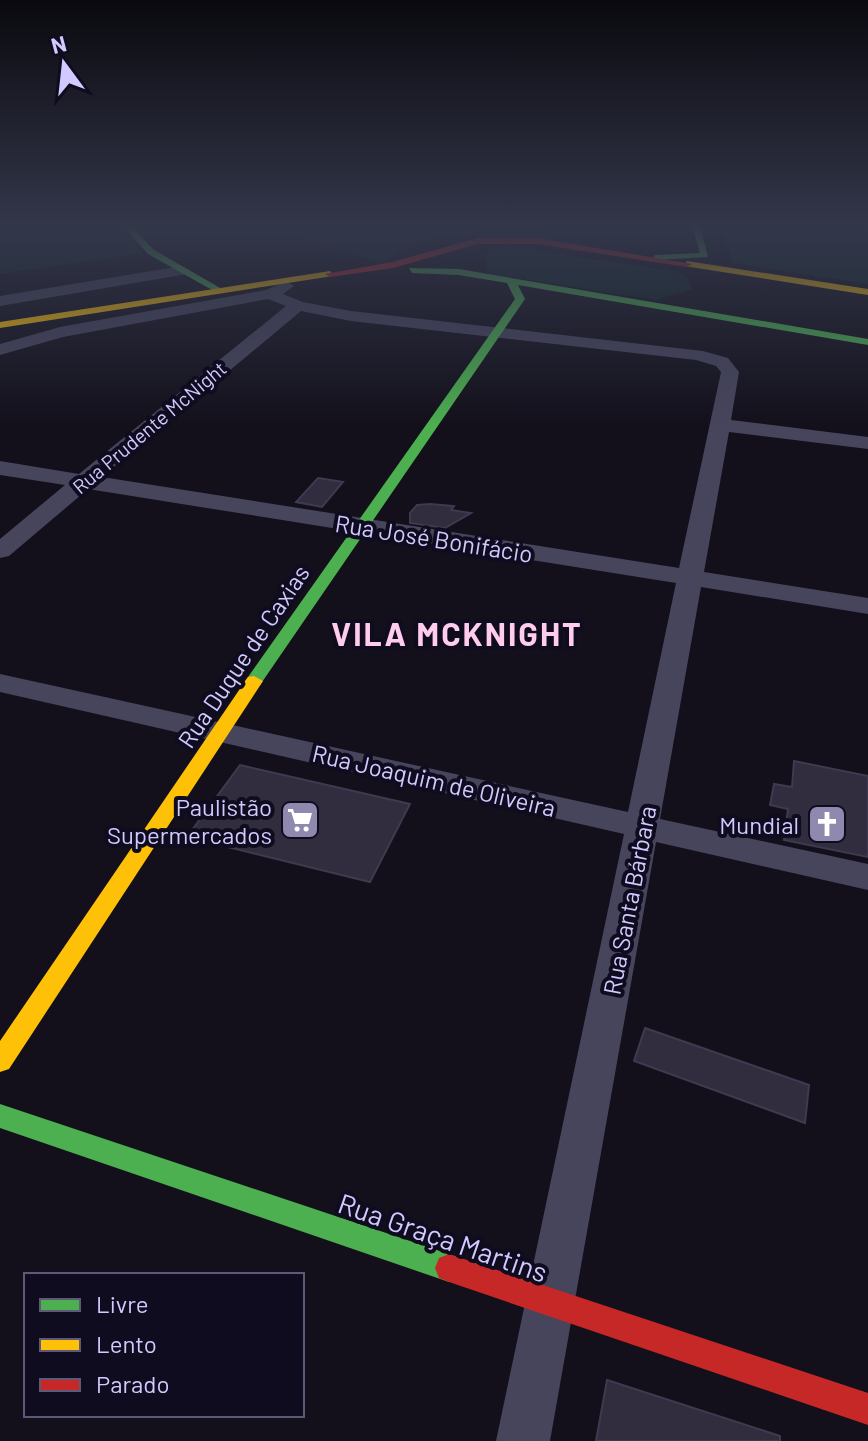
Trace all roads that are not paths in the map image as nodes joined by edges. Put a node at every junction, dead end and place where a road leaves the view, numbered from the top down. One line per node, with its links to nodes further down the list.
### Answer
1 (53, 292): 10 (street)
2 (199, 292): 13 (main road)
3 (216, 292): 13 (main road)
4 (273, 292): 9 (street)
5 (297, 292): 12 (street)
6 (517, 292): 14 (main road, Rua Duque de Caxias)
7 (576, 292): 11 (main road)
8 (698, 292): 11 (main road)
9 (270, 294): 12 (street); 16 (street)
10 (0, 301)
11 (626, 301): 15 (main road)
12 (309, 307): 14 (street); 20 (street, Rua Prudente McNight)
13 (0, 328)
14 (496, 332): 17 (street, Rua Santa Bárbara); 21 (main road, Rua Duque de Caxias)
15 (868, 342)
16 (0, 350)
17 (723, 425): 18 (street); 23 (street, Rua Santa Bárbara)
18 (868, 443)
19 (0, 468): 20 (street, Rua José Bonifácio)
20 (84, 481): 21 (street, Rua José Bonifácio); 22 (street, Rua Prudente McNight)
21 (361, 526): 23 (street, Rua José Bonifácio); 26 (main road, Rua Duque de Caxias)
22 (0, 551)
23 (689, 578): 24 (street, Rua José Bonifácio); 27 (street, Rua Santa Bárbara)
24 (868, 606)
25 (0, 683): 26 (street, Rua Joaquim de Oliveira)
26 (219, 731): 27 (street, Rua Joaquim de Oliveira); 29 (main road, Rua Duque de Caxias)
27 (643, 828): 28 (street, Rua Joaquim de Oliveira); 31 (street, Rua Santa Bárbara)
28 (868, 877)
29 (0, 1061)
30 (0, 1116): 31 (main road, Rua Graça Martins)
31 (551, 1303): 32 (main road, Rua Graça Martins); 33 (street, Rua Santa Bárbara)
32 (868, 1409)
33 (523, 1441)

